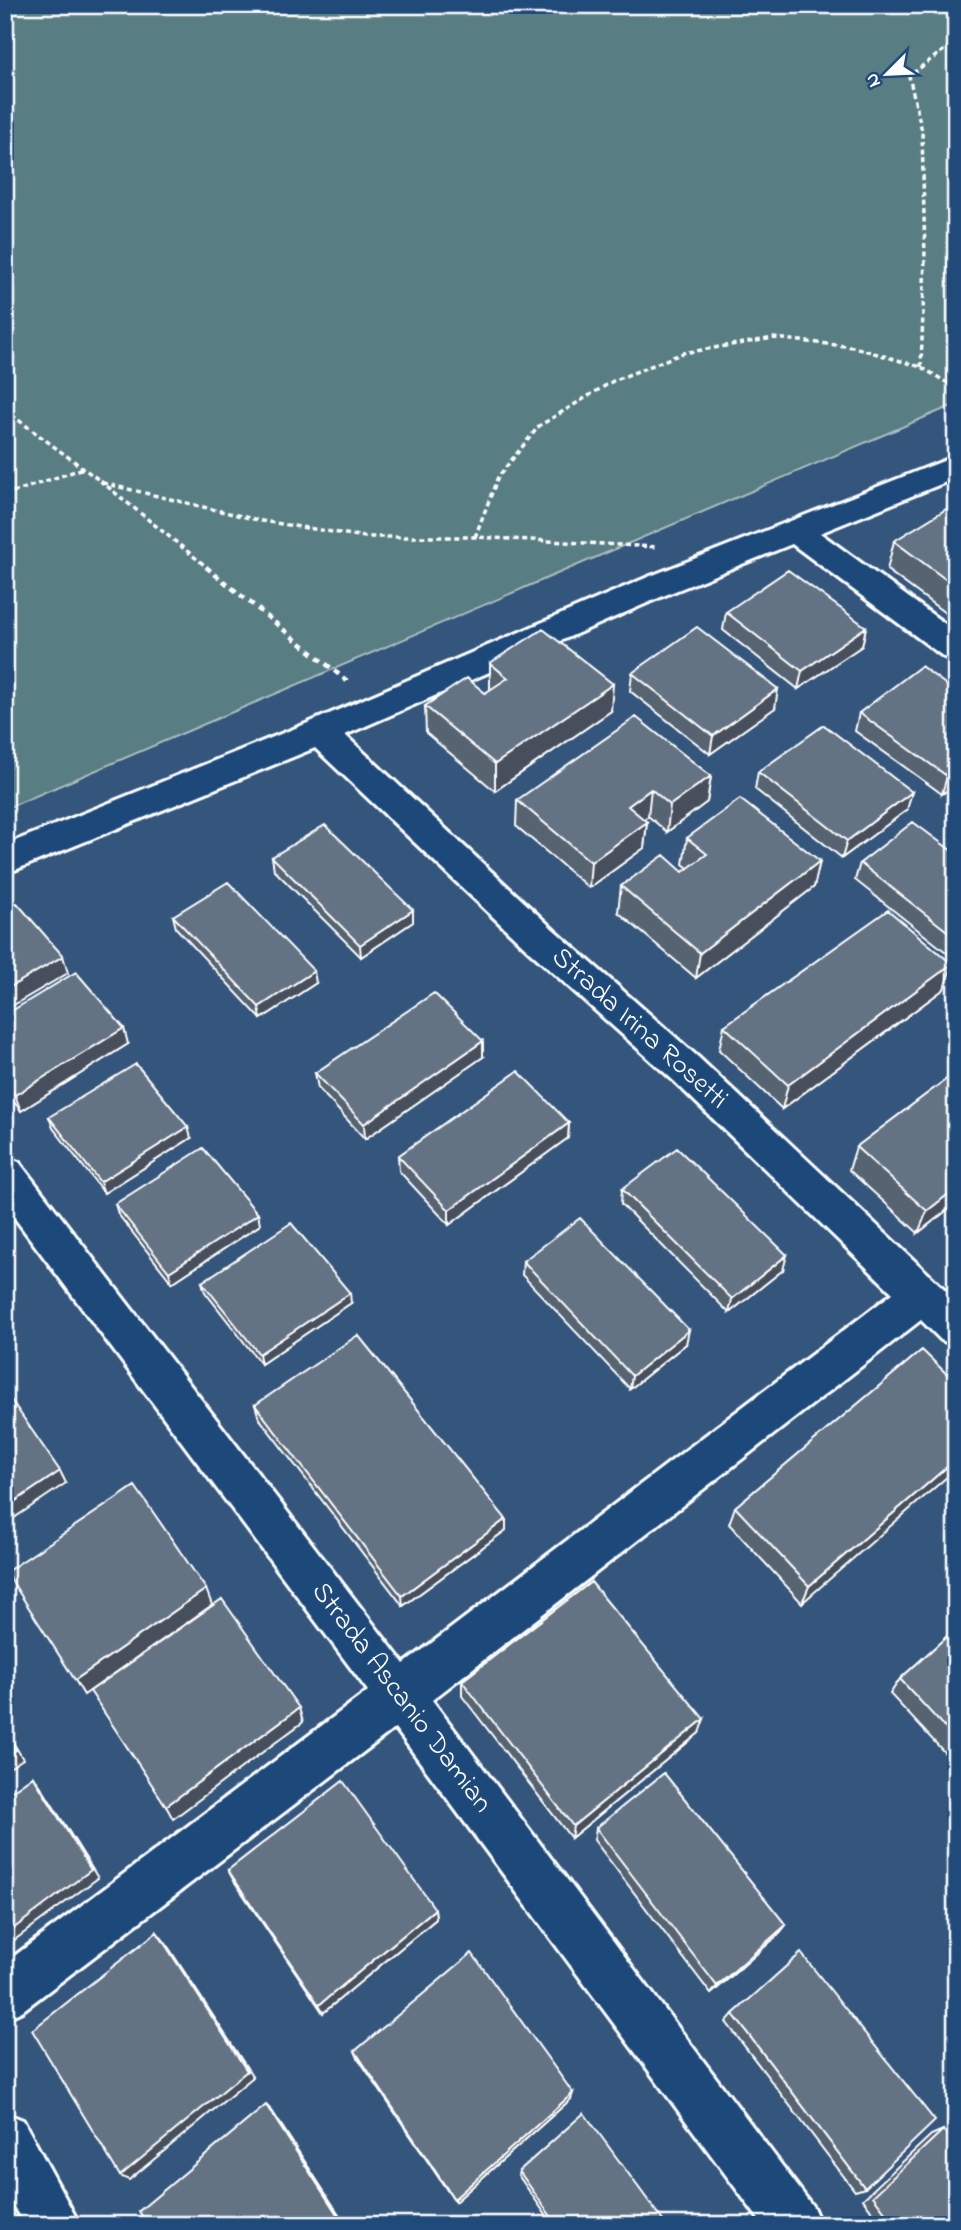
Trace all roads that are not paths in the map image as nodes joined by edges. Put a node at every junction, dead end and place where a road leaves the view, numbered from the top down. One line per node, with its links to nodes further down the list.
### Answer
1 (956, 467): 2 (street)
2 (795, 530): 3 (street); 4 (street)
3 (956, 649)
4 (320, 732): 5 (street); 7 (street, Strada Irina Rosetti)
5 (5, 860)
6 (5, 1174): 9 (street, Strada Ascanio Damian)
7 (922, 1295): 8 (street, Strada Irina Rosetti); 9 (street)
8 (956, 1327)
9 (400, 1696): 10 (street); 12 (street, Strada Ascanio Damian)
10 (5, 1994)
11 (5, 2138): 13 (street)
12 (786, 2221)
13 (54, 2225)

